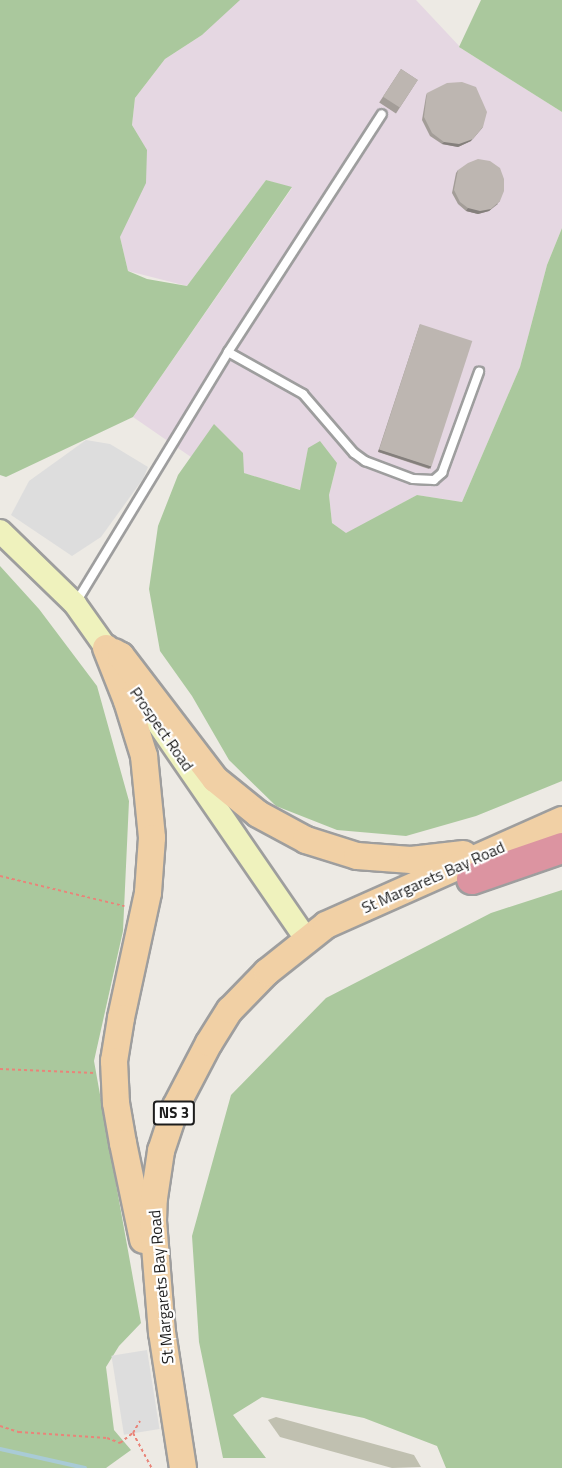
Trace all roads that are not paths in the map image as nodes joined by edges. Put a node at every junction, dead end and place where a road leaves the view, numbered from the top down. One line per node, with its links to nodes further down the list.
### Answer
1 (382, 114): 2 (lane)
2 (228, 352): 3 (lane); 5 (lane)
3 (479, 372)
4 (0, 531): 5 (main road, Prospect Road)
5 (75, 604): 6 (main road, Prospect Road)
6 (106, 648): 8 (main road); 12 (main road, Prospect Road); 13 (main road)
7 (562, 820): 8 (main road, St Margarets Bay Road / NS 3)
8 (518, 839): 12 (main road, St Margarets Bay Road / NS 3)
9 (562, 842): 11 (main road, St Margarets Bay Road / NS 3)
10 (562, 848): 11 (highway)
11 (472, 879): 12 (main road, St Margarets Bay Road / NS 3)
12 (307, 940): 13 (main road, St Margarets Bay Road / NS 3)
13 (162, 1333): 14 (main road, St Margarets Bay Road / NS 3)
14 (183, 1468)

